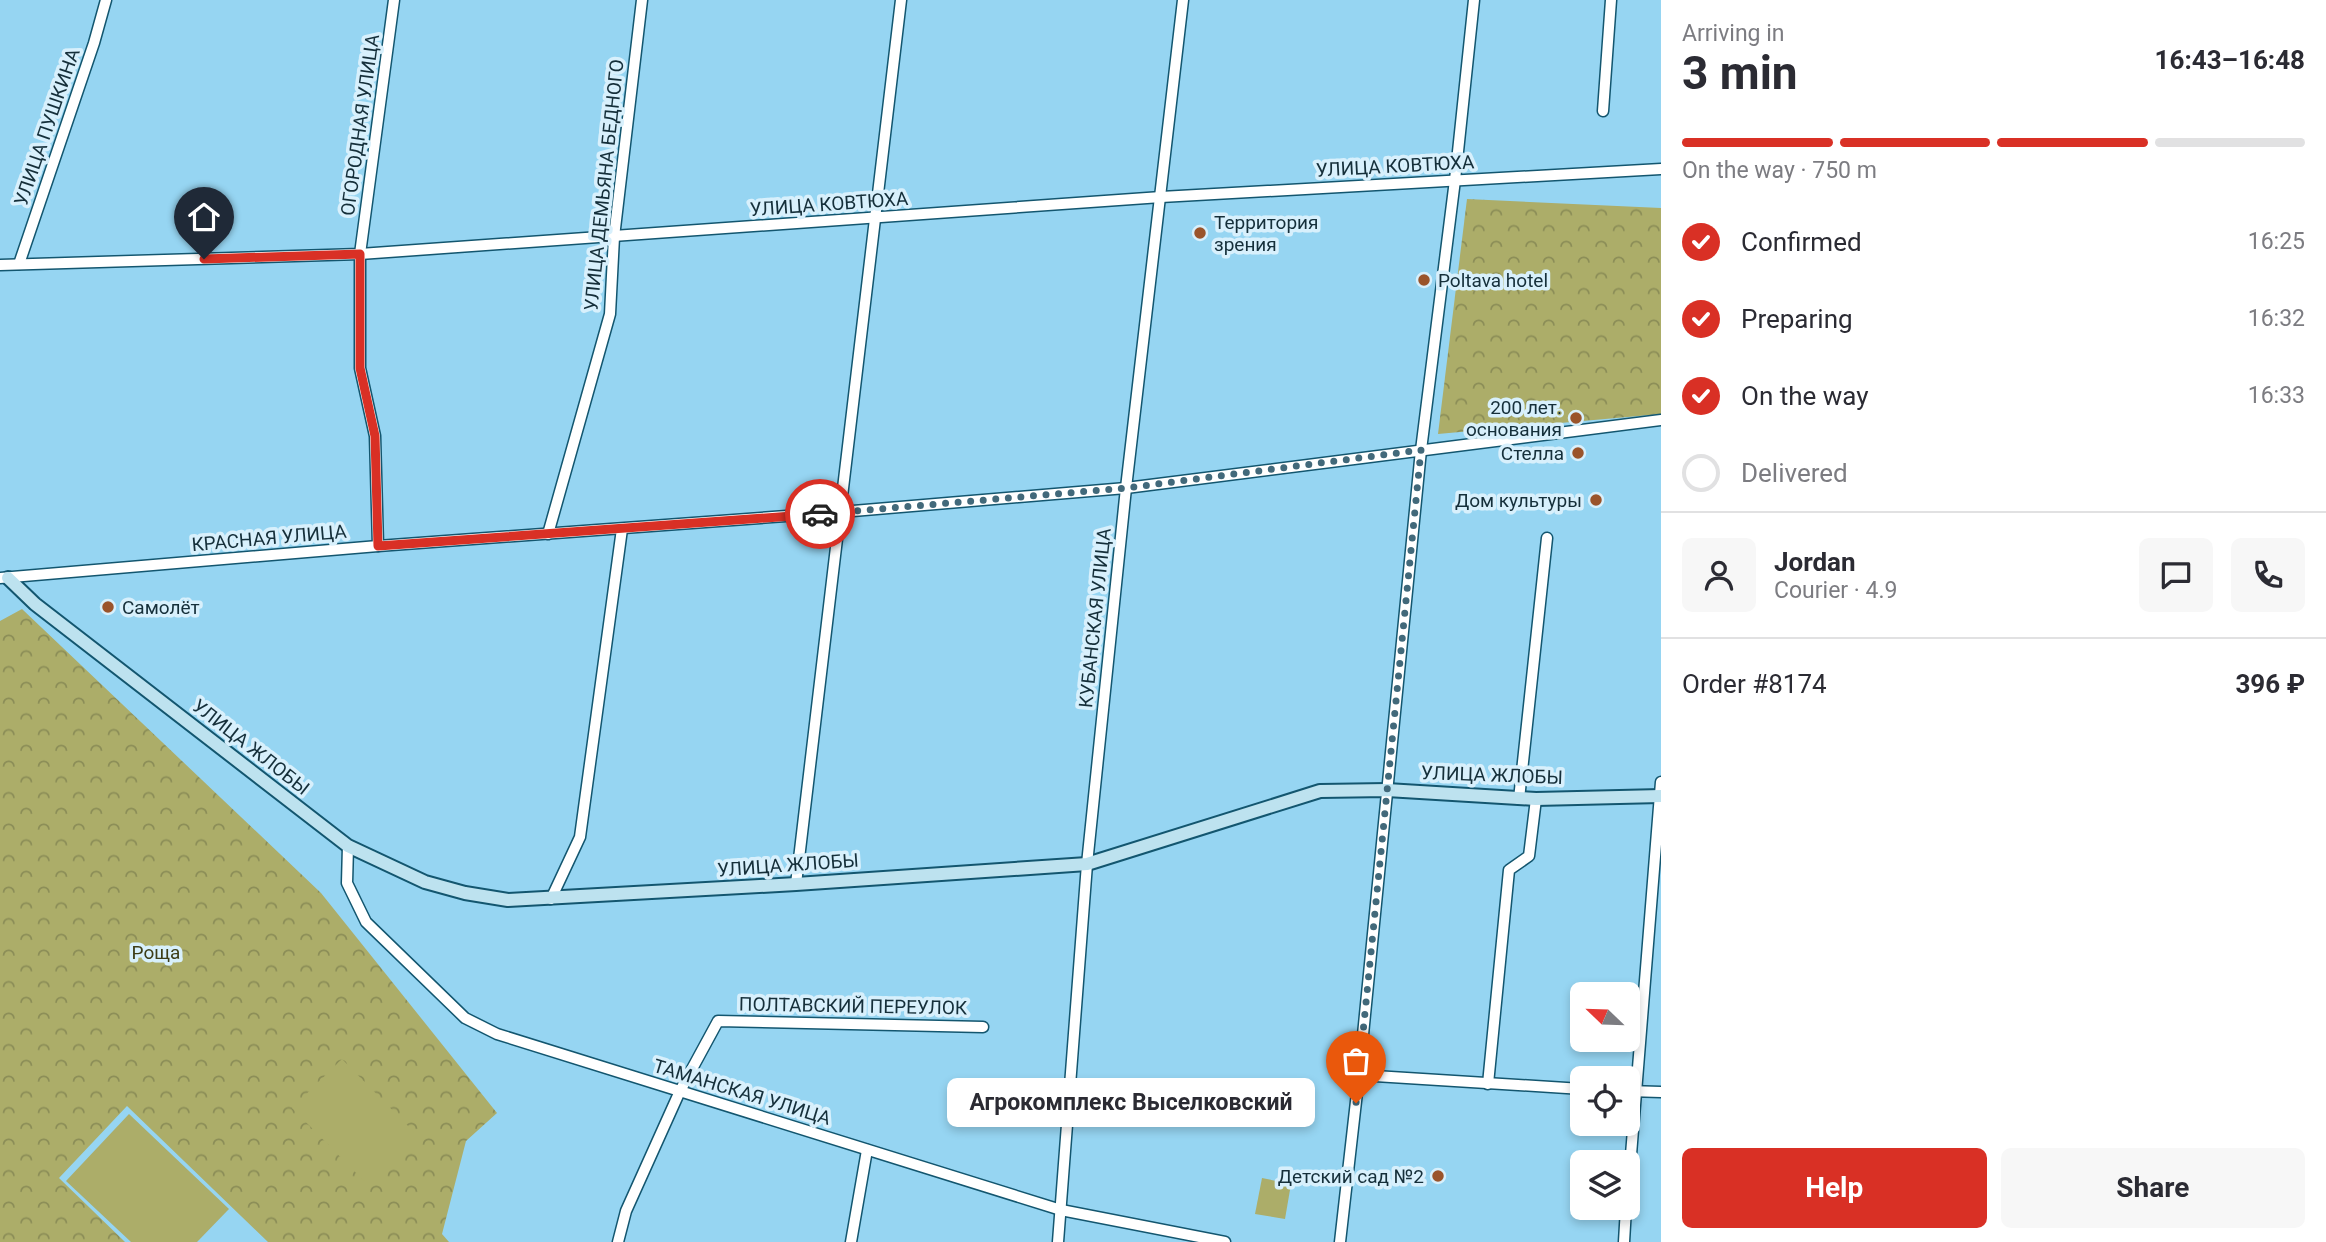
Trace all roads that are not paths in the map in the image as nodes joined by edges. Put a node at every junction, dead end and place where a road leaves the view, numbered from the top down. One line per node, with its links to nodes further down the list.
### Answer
1 (106, 0): 15 (street, УЛИЦА ПУШКИНА)
2 (394, 0): 14 (street, ОГОРОДНАЯ УЛИЦА)
3 (642, 0): 13 (street, УЛИЦА ДЕМЬЯНА БЕДНОГО)
4 (901, 0): 12 (street)
5 (1183, 0): 11 (street, КУБАНСКАЯ УЛИЦА)
6 (1474, 0): 10 (street)
7 (1611, 0): 8 (street)
8 (1603, 111)
9 (1661, 169): 10 (street, УЛИЦА КОВТЮХА)
10 (1455, 180): 11 (street, УЛИЦА КОВТЮХА); 18 (street)
11 (1161, 197): 12 (street, УЛИЦА КОВТЮХА); 19 (street, КУБАНСКАЯ УЛИЦА)
12 (874, 219): 13 (street, УЛИЦА КОВТЮХА); 20 (street)
13 (614, 237): 14 (street, УЛИЦА КОВТЮХА); 22 (street, УЛИЦА ДЕМЬЯНА БЕДНОГО)
14 (360, 254): 15 (street, УЛИЦА КОВТЮХА); 24 (street, ОГОРОДНАЯ УЛИЦА)
15 (19, 264): 16 (street, УЛИЦА КОВТЮХА)
16 (0, 265)
17 (1661, 420): 18 (street, КРАСНАЯ УЛИЦА)
18 (1421, 450): 19 (street, КРАСНАЯ УЛИЦА); 27 (street)
19 (1126, 488): 20 (street, КРАСНАЯ УЛИЦА); 32 (street, КУБАНСКАЯ УЛИЦА)
20 (841, 512): 21 (street, КРАСНАЯ УЛИЦА); 33 (street)
21 (622, 529): 22 (street, КРАСНАЯ УЛИЦА); 34 (street)
22 (548, 534): 24 (street, КРАСНАЯ УЛИЦА)
23 (1548, 538): 29 (street)
24 (378, 546): 25 (street, КРАСНАЯ УЛИЦА)
25 (4, 578): 31 (street, УЛИЦА ЖЛОБЫ)
26 (1661, 782): 28 (street)
27 (1387, 790): 29 (street, УЛИЦА ЖЛОБЫ); 32 (street, УЛИЦА ЖЛОБЫ); 37 (street)
28 (1660, 796): 30 (street, УЛИЦА ЖЛОБЫ); 36 (street)
29 (1519, 799): 30 (street, УЛИЦА ЖЛОБЫ)
30 (1536, 799): 38 (street)
31 (348, 846): 34 (street, УЛИЦА ЖЛОБЫ); 40 (street, ТАМАНСКАЯ УЛИЦА)
32 (1087, 864): 33 (street, УЛИЦА ЖЛОБЫ); 44 (street, КУБАНСКАЯ УЛИЦА)
33 (796, 884): 34 (street, УЛИЦА ЖЛОБЫ)
34 (551, 899)
35 (983, 1027): 40 (street, ПОЛТАВСКИЙ ПЕРЕУЛОК)
36 (1633, 1066)
37 (1359, 1075): 38 (street); 50 (street)
38 (1489, 1084): 39 (street)
39 (1570, 1088)
40 (680, 1091): 43 (street, ТАМАНСКАЯ УЛИЦА); 46 (street)
41 (1640, 1091): 42 (street)
42 (1661, 1092)
43 (867, 1150): 44 (street, ТАМАНСКАЯ УЛИЦА); 47 (street)
44 (1061, 1210): 48 (street, КУБАНСКАЯ УЛИЦА); 49 (street, ТАМАНСКАЯ УЛИЦА)
45 (1625, 1220): 51 (street)
46 (618, 1242)
47 (851, 1242)
48 (1058, 1242)
49 (1224, 1242)
50 (1340, 1242)
51 (1623, 1242)

